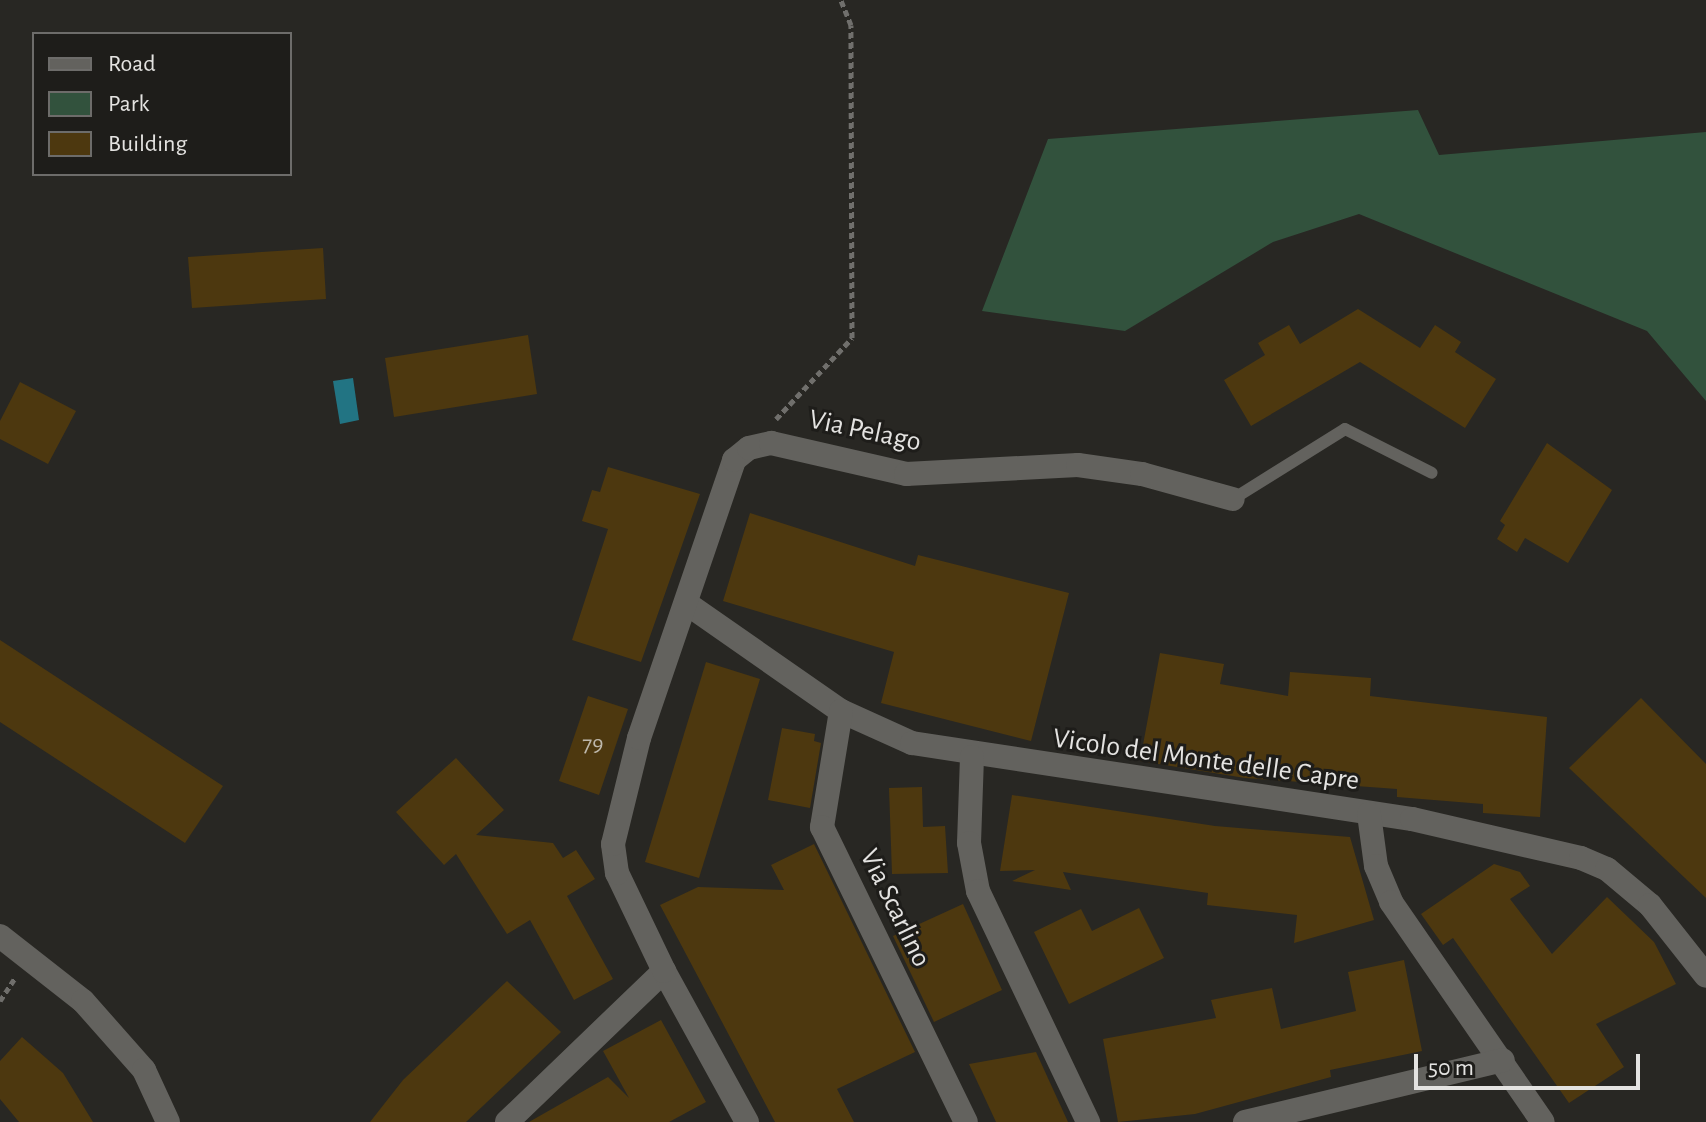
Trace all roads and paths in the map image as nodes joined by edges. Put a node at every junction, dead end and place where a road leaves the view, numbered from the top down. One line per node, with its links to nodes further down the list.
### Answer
1 (841, 0): 2 (path)
2 (749, 448): 4 (street, Via Pelago); 5 (street)
3 (1432, 473): 4 (lane)
4 (1233, 499)
5 (686, 603): 6 (street, Vicolo del Monte delle Capre); 10 (street)
6 (841, 711): 7 (street, Vicolo del Monte delle Capre); 16 (street, Via Scarlino)
7 (972, 757): 8 (street, Vicolo del Monte delle Capre); 17 (street)
8 (1369, 814): 11 (street, Vicolo del Monte delle Capre); 12 (street)
9 (0, 936): 13 (street)
10 (664, 971): 14 (street); 15 (street)
11 (1706, 976)
12 (1503, 1060): 18 (street); 19 (street)
13 (168, 1122)
14 (507, 1122)
15 (747, 1122)
16 (966, 1122)
17 (1088, 1122)
18 (1245, 1122)
19 (1543, 1122)

